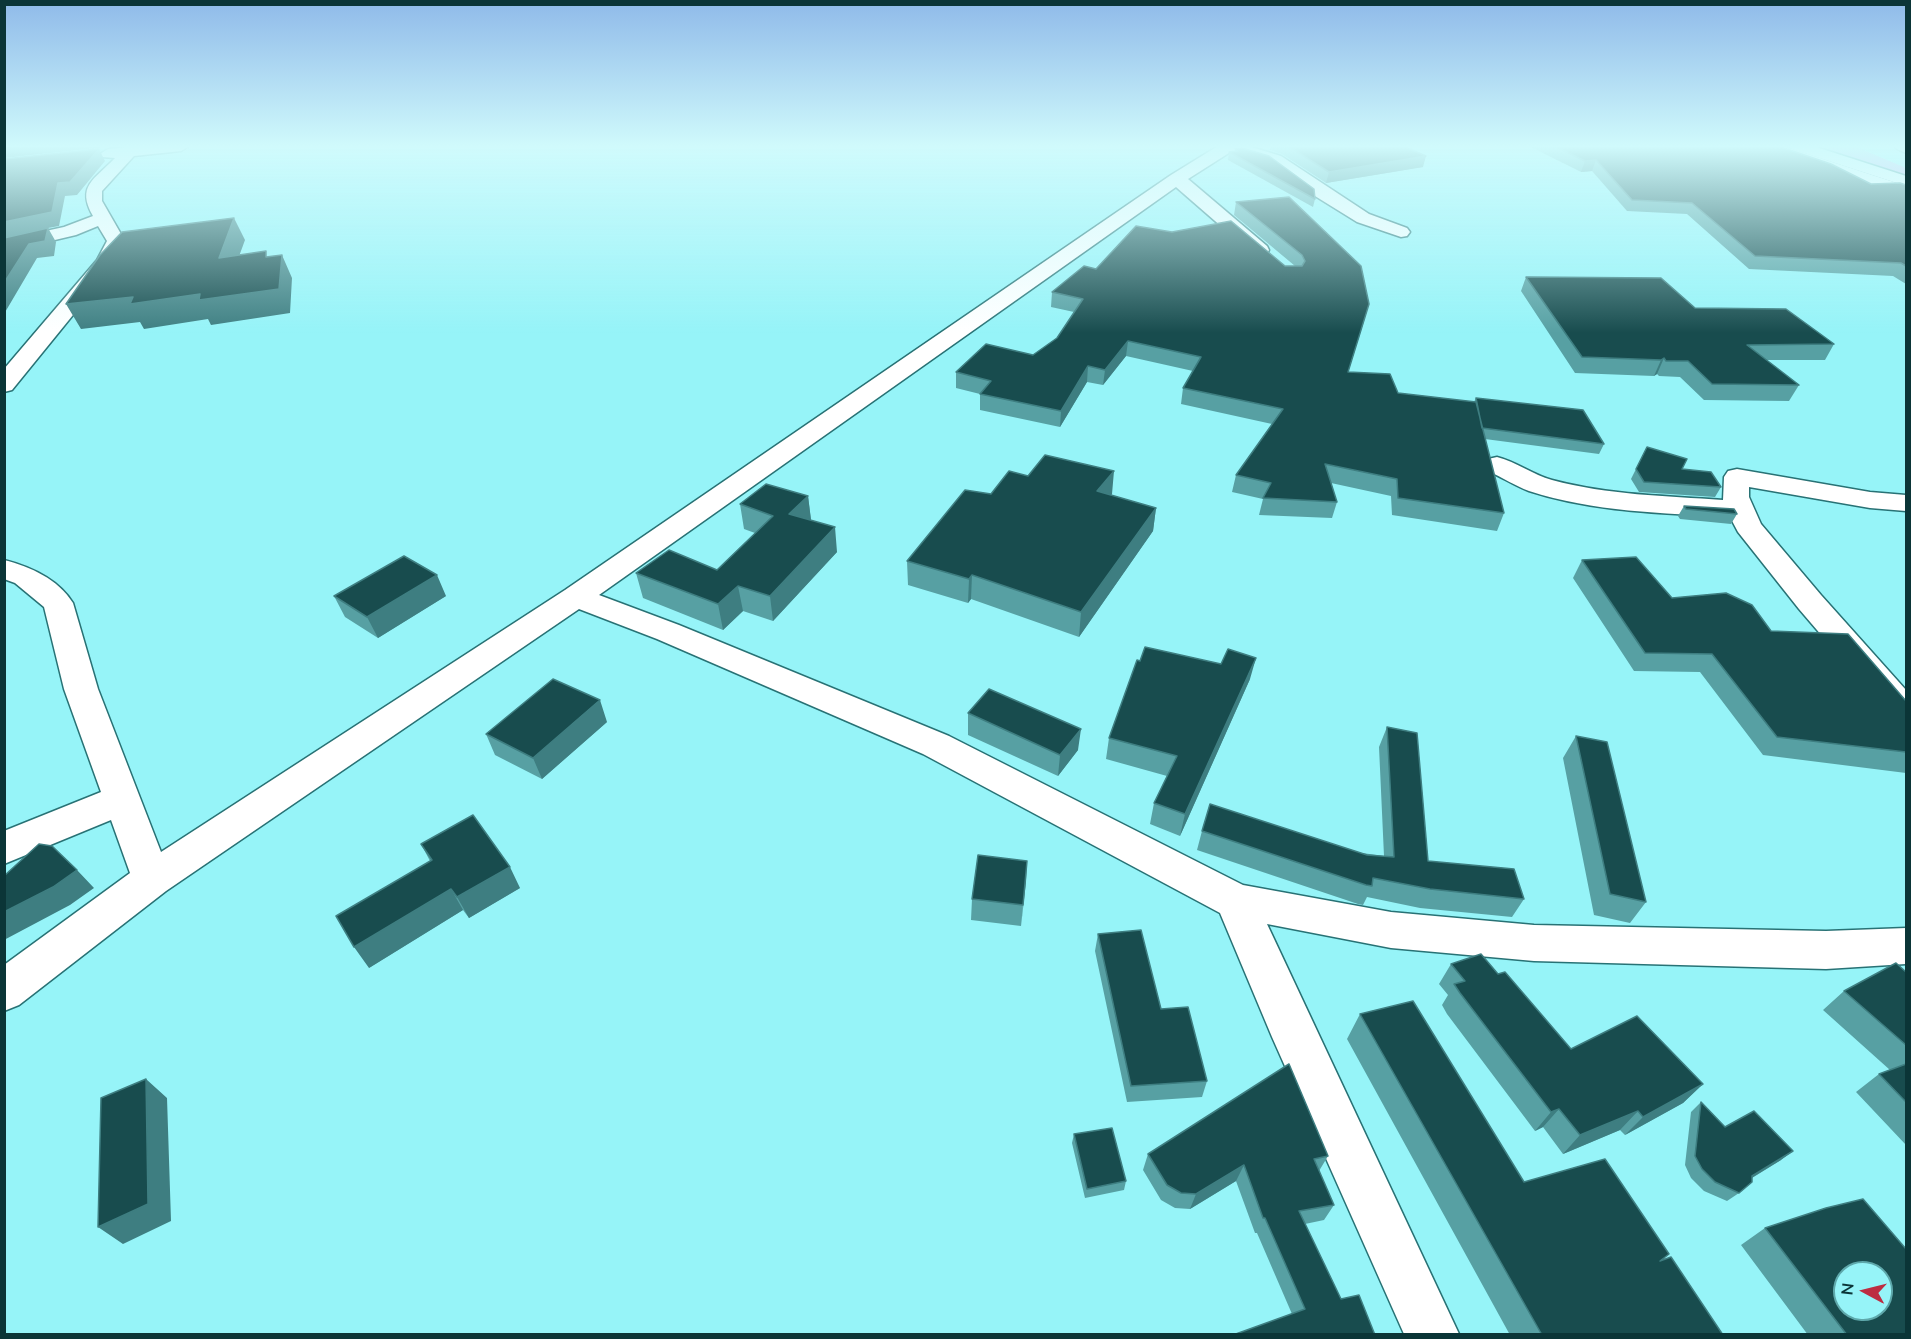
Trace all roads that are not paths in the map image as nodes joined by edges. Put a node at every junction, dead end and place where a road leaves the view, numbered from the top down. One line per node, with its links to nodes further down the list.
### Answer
1 (97, 208): 5 (main road)
2 (1135, 208): 14 (main road)
3 (1212, 208): 8 (main road)
4 (1348, 208): 6 (main road)
5 (103, 218): 7 (main road); 9 (main road)
6 (1401, 232)
7 (4, 246)
8 (1273, 260)
9 (4, 385)
10 (1497, 465): 12 (main road)
11 (1906, 503): 12 (main road)
12 (1741, 509): 15 (main road)
13 (4, 569): 16 (main road)
14 (576, 597): 18 (main road); 19 (main road)
15 (1906, 711)
16 (122, 799): 17 (main road); 18 (main road)
17 (4, 848)
18 (152, 879): 21 (main road)
19 (1236, 901): 20 (main road); 22 (main road)
20 (1906, 946)
21 (4, 991)
22 (1432, 1335)

